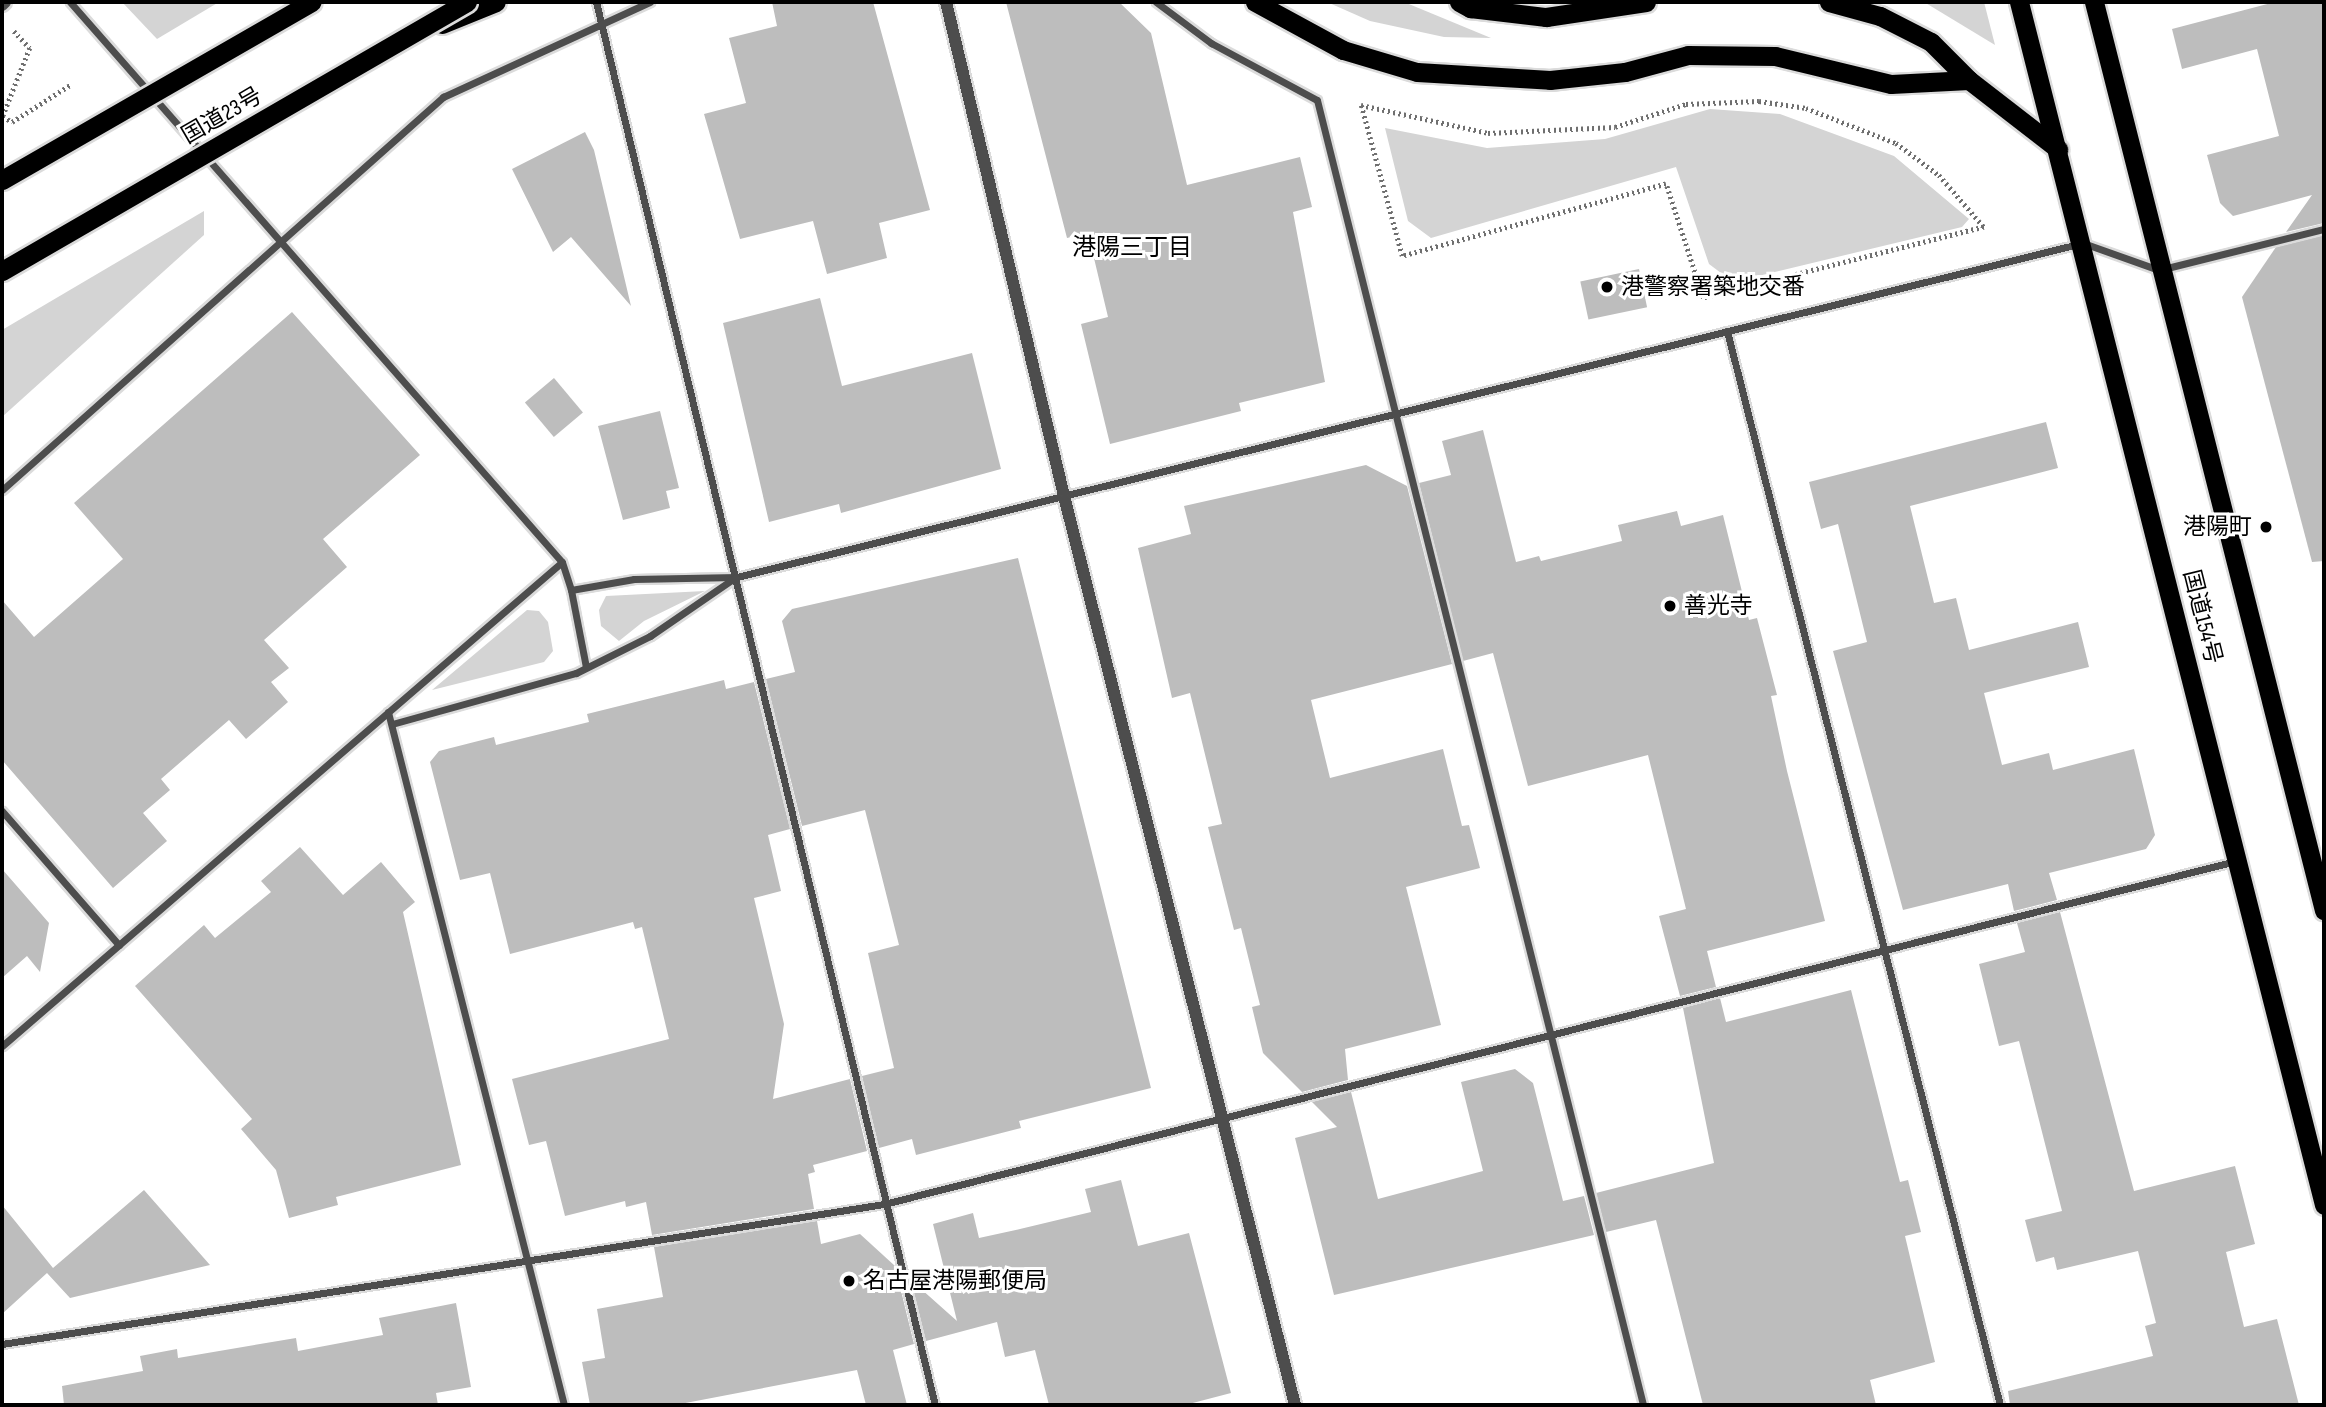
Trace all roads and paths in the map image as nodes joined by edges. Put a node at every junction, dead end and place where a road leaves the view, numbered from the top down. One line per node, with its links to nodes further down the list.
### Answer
1 (70, 2): 24 (street)
2 (312, 2): 21 (highway, bridge)
3 (467, 2): 16 (highway, 国道23号, bridge)
4 (496, 2): 16 (highway, bridge)
5 (596, 2): 15 (street)
6 (650, 2): 15 (street)
7 (946, 2): 31 (street)
8 (1156, 2): 29 (street)
9 (1255, 2): 18 (highway)
10 (1459, 2): 11 (highway)
11 (1646, 2)
12 (1829, 2): 18 (highway)
13 (2019, 2): 20 (highway, 国道154号)
14 (2094, 2): 26 (highway, 国道154号)
15 (601, 24): 24 (street); 33 (street)
16 (397, 43): 27 (highway, 国道23号, bridge)
17 (30, 48): 19 (path)
18 (1969, 80): 20 (highway)
19 (69, 85)
20 (2058, 149): 25 (highway, 国道154号)
21 (2, 180)
22 (1984, 226): 22 (path)
23 (2324, 229): 26 (street)
24 (284, 243): 30 (street); 32 (street)
25 (2082, 243): 26 (street); 28 (street); 39 (highway, 国道154号)
26 (2159, 270): 40 (highway, 国道154号)
27 (2, 271)
28 (1727, 331): 29 (street); 42 (street)
29 (1397, 415): 31 (street); 43 (street)
30 (2, 490)
31 (1065, 500): 33 (street); 45 (street)
32 (562, 562): 34 (street); 36 (street)
33 (737, 577): 34 (street); 35 (street); 46 (street)
34 (571, 590): 35 (street)
35 (586, 667): 37 (street)
36 (388, 712): 37 (street); 41 (street)
37 (392, 724): 48 (street)
38 (2, 811): 41 (street)
39 (2238, 861): 42 (street); 47 (highway, 国道154号)
40 (2324, 910)
41 (119, 945): 44 (street)
42 (1884, 950): 43 (street); 54 (street)
43 (1549, 1036): 45 (street); 53 (street)
44 (2, 1046)
45 (1222, 1119): 46 (street); 52 (street)
46 (884, 1204): 48 (street); 51 (street)
47 (2324, 1205)
48 (527, 1261): 49 (street); 50 (street)
49 (2, 1343)
50 (564, 1405)
51 (935, 1405)
52 (1295, 1405)
53 (1643, 1405)
54 (2000, 1405)

